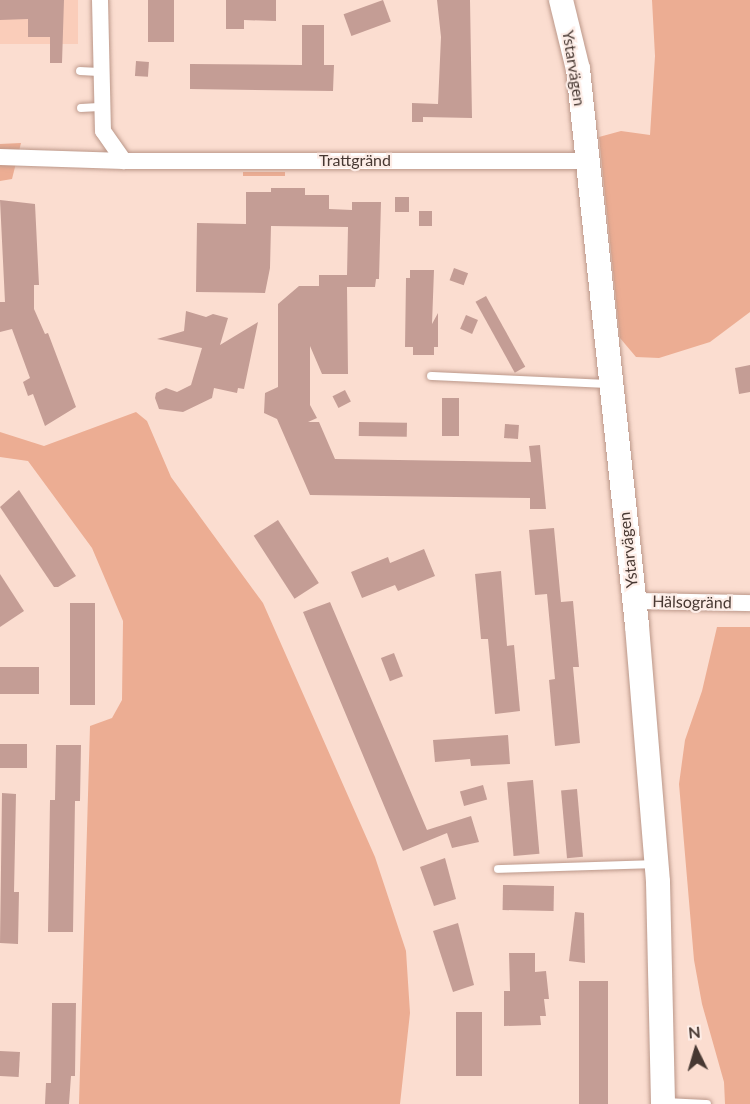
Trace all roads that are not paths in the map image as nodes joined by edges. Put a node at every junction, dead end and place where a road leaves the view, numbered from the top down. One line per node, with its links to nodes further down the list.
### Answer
1 (100, 0): 4 (street)
2 (561, 0): 9 (street, Ystarvägen)
3 (80, 71): 4 (lane)
4 (99, 72): 6 (street)
5 (81, 108): 6 (lane)
6 (99, 108): 8 (street)
7 (0, 157): 8 (street, Trattgränd)
8 (124, 161): 9 (street, Trattgränd)
9 (586, 161): 11 (street, Ystarvägen)
10 (431, 376): 11 (lane)
11 (609, 384): 12 (street, Ystarvägen)
12 (633, 601): 13 (street, Hälsogränd); 14 (street, Ystarvägen)
13 (750, 603)
14 (657, 864): 15 (lane); 16 (street, Ystarvägen)
15 (498, 869)
16 (663, 1103): 17 (lane)
17 (707, 1104)

